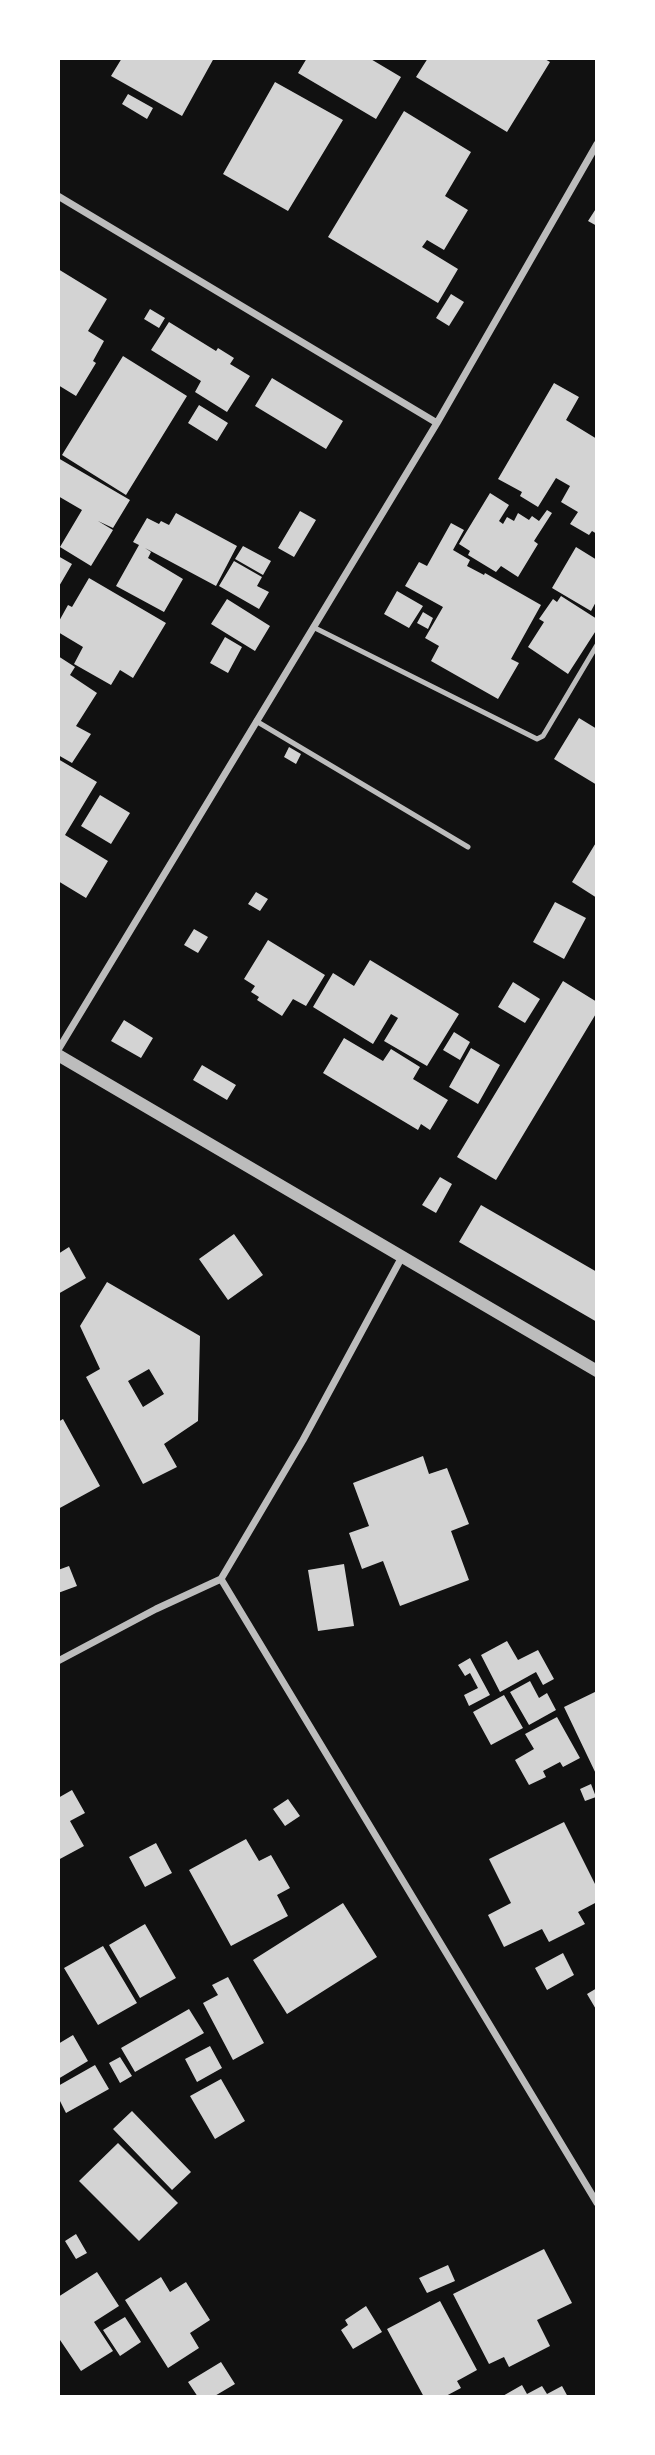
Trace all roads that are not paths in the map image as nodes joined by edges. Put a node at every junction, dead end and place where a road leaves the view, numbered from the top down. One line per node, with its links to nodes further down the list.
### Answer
1 (597, 144): 3 (street)
2 (58, 196): 3 (street)
3 (437, 423): 4 (street)
4 (313, 627): 5 (lane); 6 (street)
5 (597, 645)
6 (256, 721): 7 (lane); 8 (street)
7 (468, 847)
8 (58, 1052): 9 (street)
9 (402, 1255): 10 (street); 11 (street)
10 (597, 1371)
11 (221, 1579): 12 (street); 13 (street)
12 (58, 1661)
13 (597, 2203)

